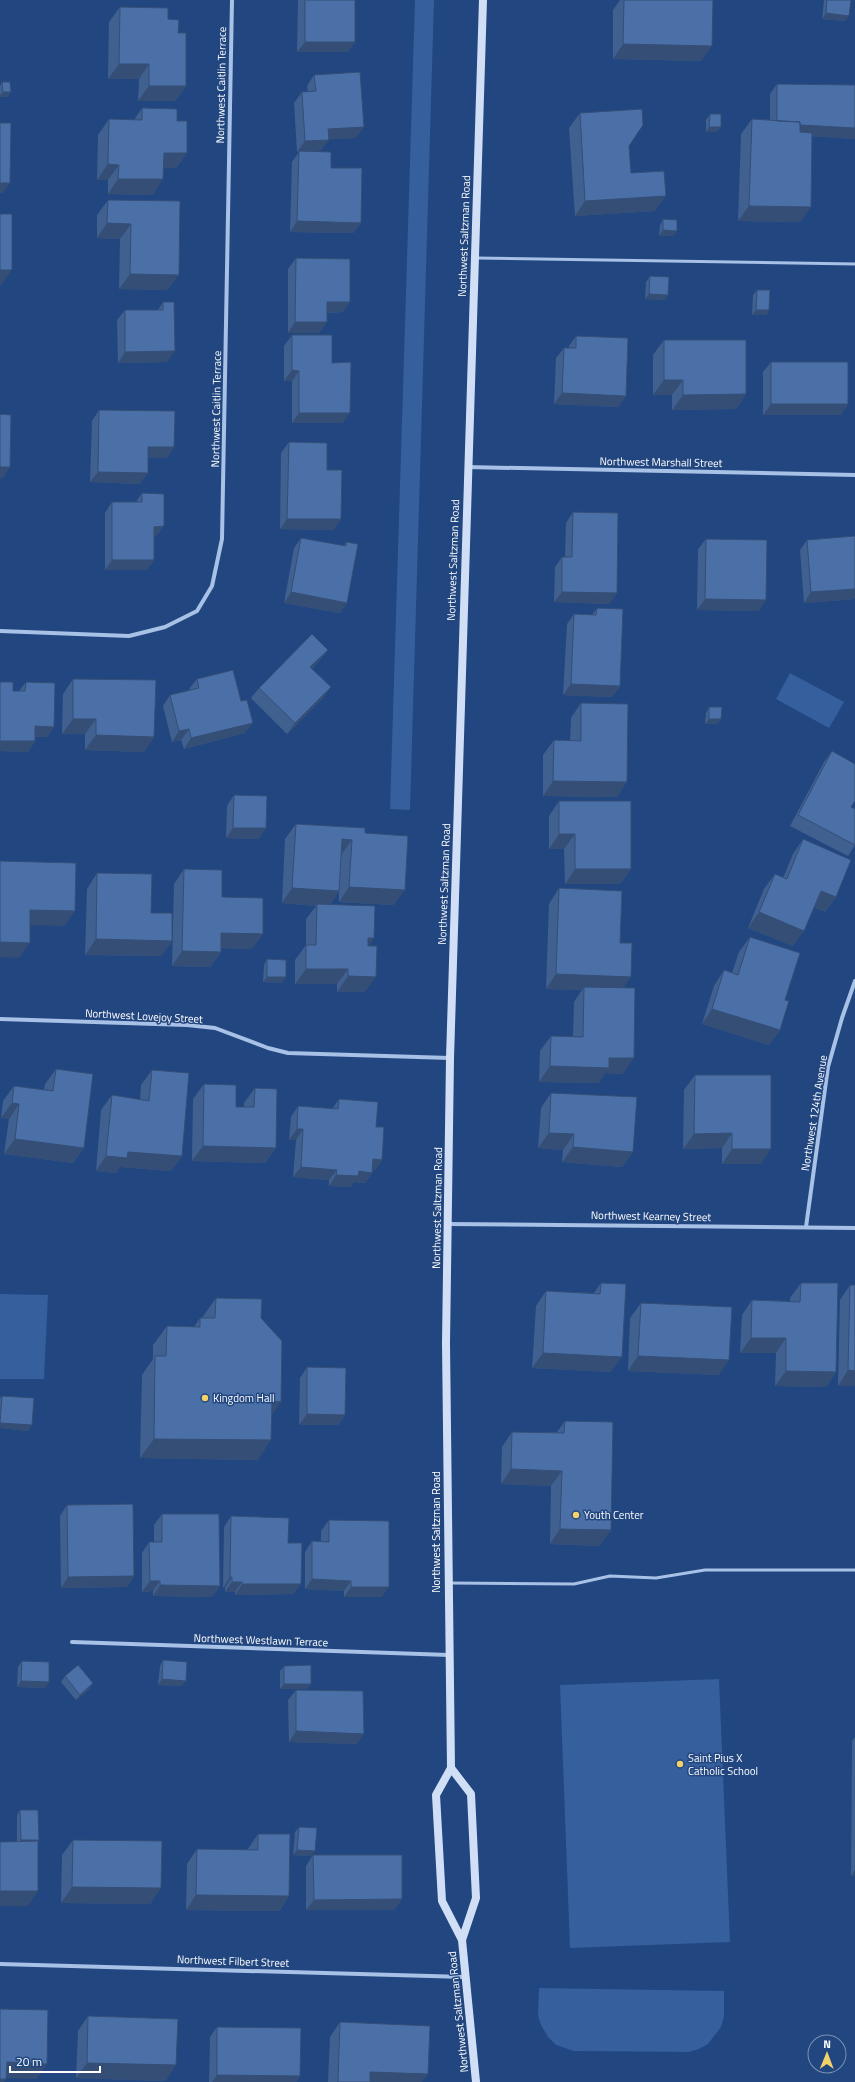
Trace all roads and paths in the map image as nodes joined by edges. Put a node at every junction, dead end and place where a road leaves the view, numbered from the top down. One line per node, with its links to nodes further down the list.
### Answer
1 (232, 0): 7 (street, Northwest Caitlin Terrace)
2 (483, 0): 3 (main road, Northwest Saltzman Road)
3 (474, 258): 4 (lane); 5 (main road, Northwest Saltzman Road)
4 (855, 264)
5 (467, 467): 6 (street, Northwest Marshall Street); 10 (main road, Northwest Saltzman Road)
6 (855, 475)
7 (0, 631)
8 (855, 982): 12 (street, Northwest 124th Avenue)
9 (0, 1019): 10 (street, Northwest Lovejoy Street)
10 (450, 1058): 11 (main road, Northwest Saltzman Road)
11 (447, 1224): 12 (street, Northwest Kearney Street); 15 (main road, Northwest Saltzman Road)
12 (806, 1227): 13 (street, Northwest Kearney Street)
13 (855, 1228)
14 (855, 1570): 15 (lane)
15 (448, 1584): 17 (main road, Northwest Saltzman Road)
16 (72, 1642): 17 (street, Northwest Westlawn Terrace)
17 (449, 1655): 18 (main road, Northwest Saltzman Road)
18 (451, 1768): 19 (main road, Northwest Saltzman Road); 19 (main road, Northwest Saltzman Road)
19 (462, 1940): 21 (main road, Northwest Saltzman Road)
20 (0, 1964): 21 (street, Northwest Filbert Street)
21 (465, 1977): 22 (main road, Northwest Saltzman Road)
22 (476, 2082)

